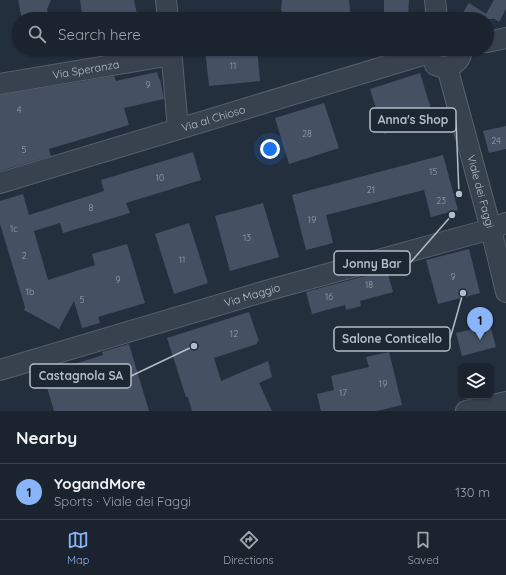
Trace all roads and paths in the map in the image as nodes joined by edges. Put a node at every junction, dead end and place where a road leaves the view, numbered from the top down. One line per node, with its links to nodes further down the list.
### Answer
1 (166, 0): 3 (street)
2 (435, 0): 4 (street)
3 (167, 12)
4 (437, 12)
5 (506, 38): 6 (street)
6 (494, 41)
7 (150, 56): 13 (street, Via Speranza)
8 (171, 56): 14 (street)
9 (410, 56): 14 (street, Via al Chioso)
10 (427, 56): 12 (street)
11 (460, 56): 12 (street)
12 (447, 67): 16 (street, Viale dei Faggi)
13 (0, 84)
14 (178, 129): 15 (street, Via al Chioso)
15 (0, 183)
16 (499, 226): 17 (street, Viale dei Faggi); 18 (street, Via Maggio)
17 (506, 292)
18 (0, 370)
19 (506, 402): 20 (street)
20 (466, 411)

